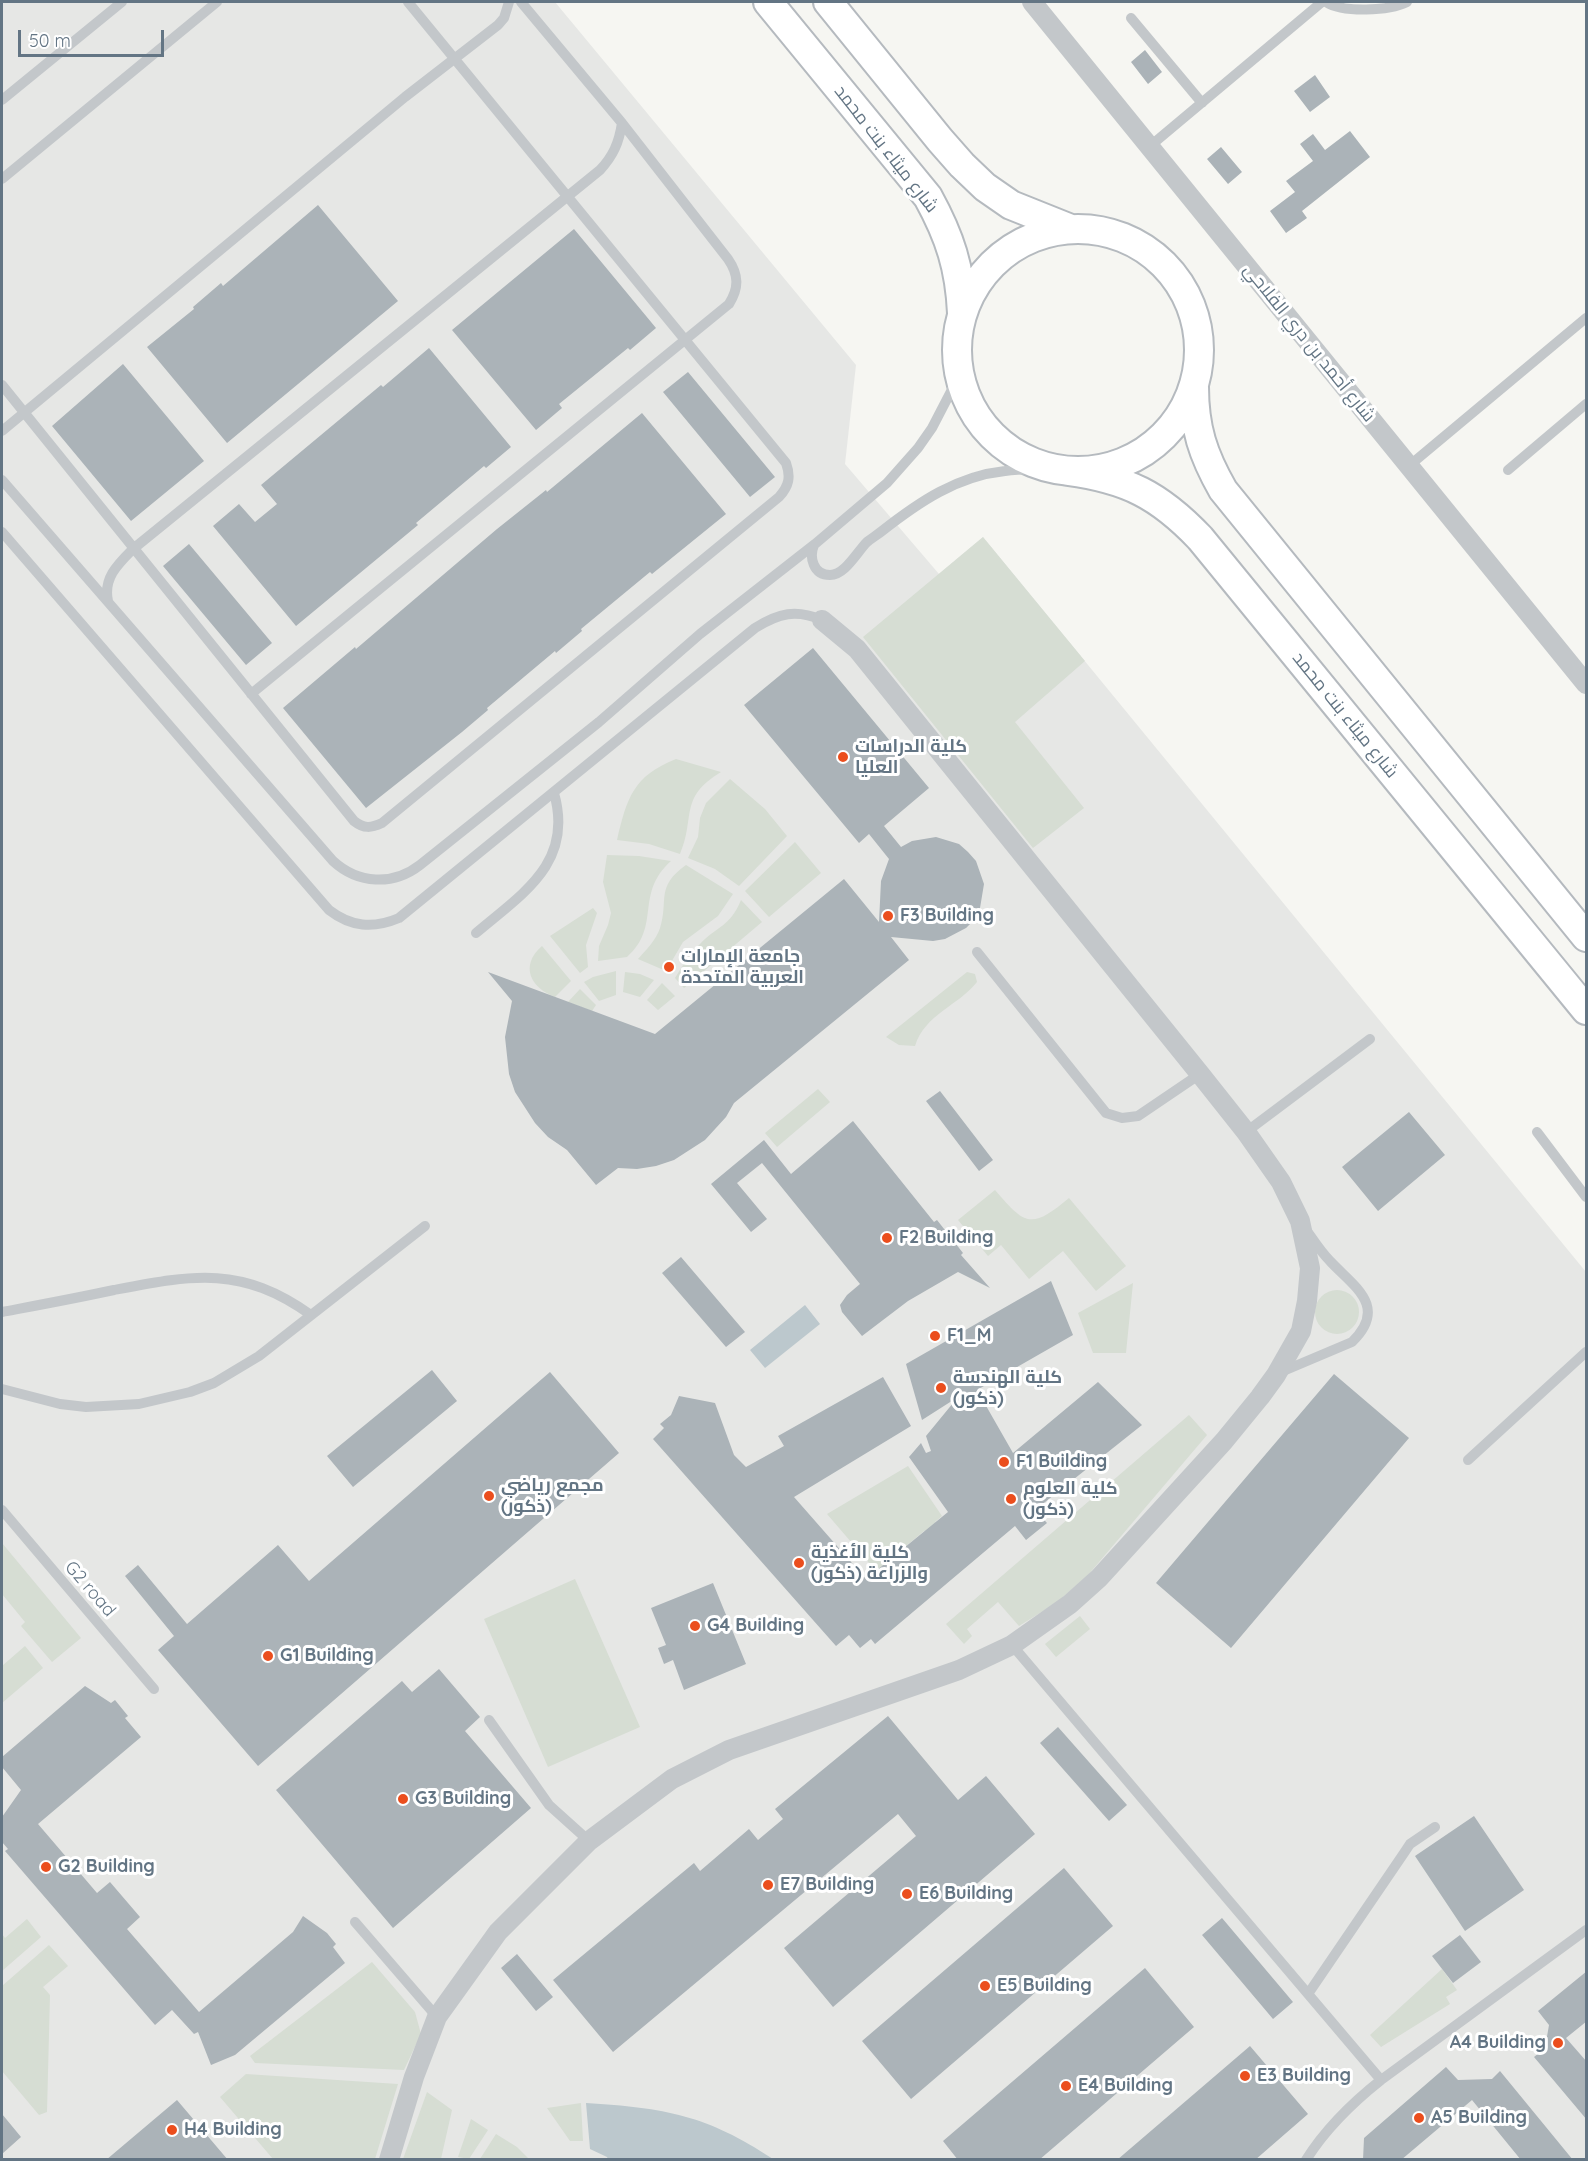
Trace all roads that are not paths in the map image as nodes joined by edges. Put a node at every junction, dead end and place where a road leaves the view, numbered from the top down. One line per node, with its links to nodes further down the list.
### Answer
1 (122, 2): 13 (lane)
2 (217, 2): 17 (lane)
3 (408, 2): 12 (lane)
4 (509, 2): 12 (lane)
5 (521, 2): 15 (lane)
6 (768, 2): 20 (main road, شارع ميثاء بنت محمد)
7 (828, 2): 19 (main road)
8 (1032, 2): 16 (street, شارع أحمد بن دري الفلاحي)
9 (1324, 2): 10 (lane); 14 (lane)
10 (1407, 2)
11 (1131, 18): 14 (lane)
12 (454, 58): 18 (lane); 27 (lane)
13 (2, 99)
14 (1202, 103): 16 (lane)
15 (622, 123): 18 (lane); 22 (lane)
16 (1149, 147): 29 (street, شارع أحمد بن دري الفلاحي)
17 (2, 179)
18 (567, 196): 22 (lane); 35 (lane)
19 (1071, 229): 20 (main road); 24 (main road)
20 (962, 317): 23 (main road)
21 (1587, 318): 29 (lane)
22 (684, 340): 39 (lane); 39 (lane)
23 (960, 374): 30 (main road); 34 (lane)
24 (1194, 381): 30 (main road); 42 (main road)
25 (2, 385): 27 (lane)
26 (1587, 404): 31 (lane)
27 (24, 412): 28 (lane); 35 (lane)
28 (2, 431)
29 (1410, 465): 38 (street, شارع أحمد بن دري الفلاحي)
30 (1059, 470): 34 (lane); 44 (main road, شارع ميثاء بنت محمد)
31 (1508, 470)
32 (2, 480): 36 (lane)
33 (2, 532): 40 (lane)
34 (814, 544): 36 (lane)
35 (133, 549): 36 (lane); 39 (lane)
36 (108, 601)
37 (822, 620): 40 (lane); 46 (street)
38 (1587, 684)
39 (251, 694)
40 (554, 793): 41 (lane)
41 (476, 933)
42 (1587, 937)
43 (977, 952): 46 (lane)
44 (1587, 1010)
45 (1370, 1038): 47 (lane)
46 (1200, 1074): 47 (street)
47 (1246, 1132): 50 (street)
48 (1536, 1132): 49 (lane)
49 (1587, 1197)
50 (1300, 1221): 55 (street); 55 (lane)
51 (425, 1226): 53 (lane)
52 (2, 1312): 53 (lane)
53 (311, 1315): 56 (lane)
54 (1587, 1352): 57 (lane)
55 (1276, 1375): 59 (street)
56 (2, 1389)
57 (1468, 1460)
58 (2, 1510): 60 (lane, G2 road)
59 (1012, 1645): 63 (street); 66 (lane)
60 (154, 1689)
61 (489, 1720): 63 (lane)
62 (1435, 1827): 66 (lane)
63 (589, 1841): 67 (street)
64 (355, 1922): 67 (lane)
65 (1587, 1930): 68 (lane)
66 (1308, 1994): 68 (lane)
67 (437, 2017): 69 (street)
68 (1381, 2080): 70 (lane)
69 (389, 2160)
70 (1306, 2160)

